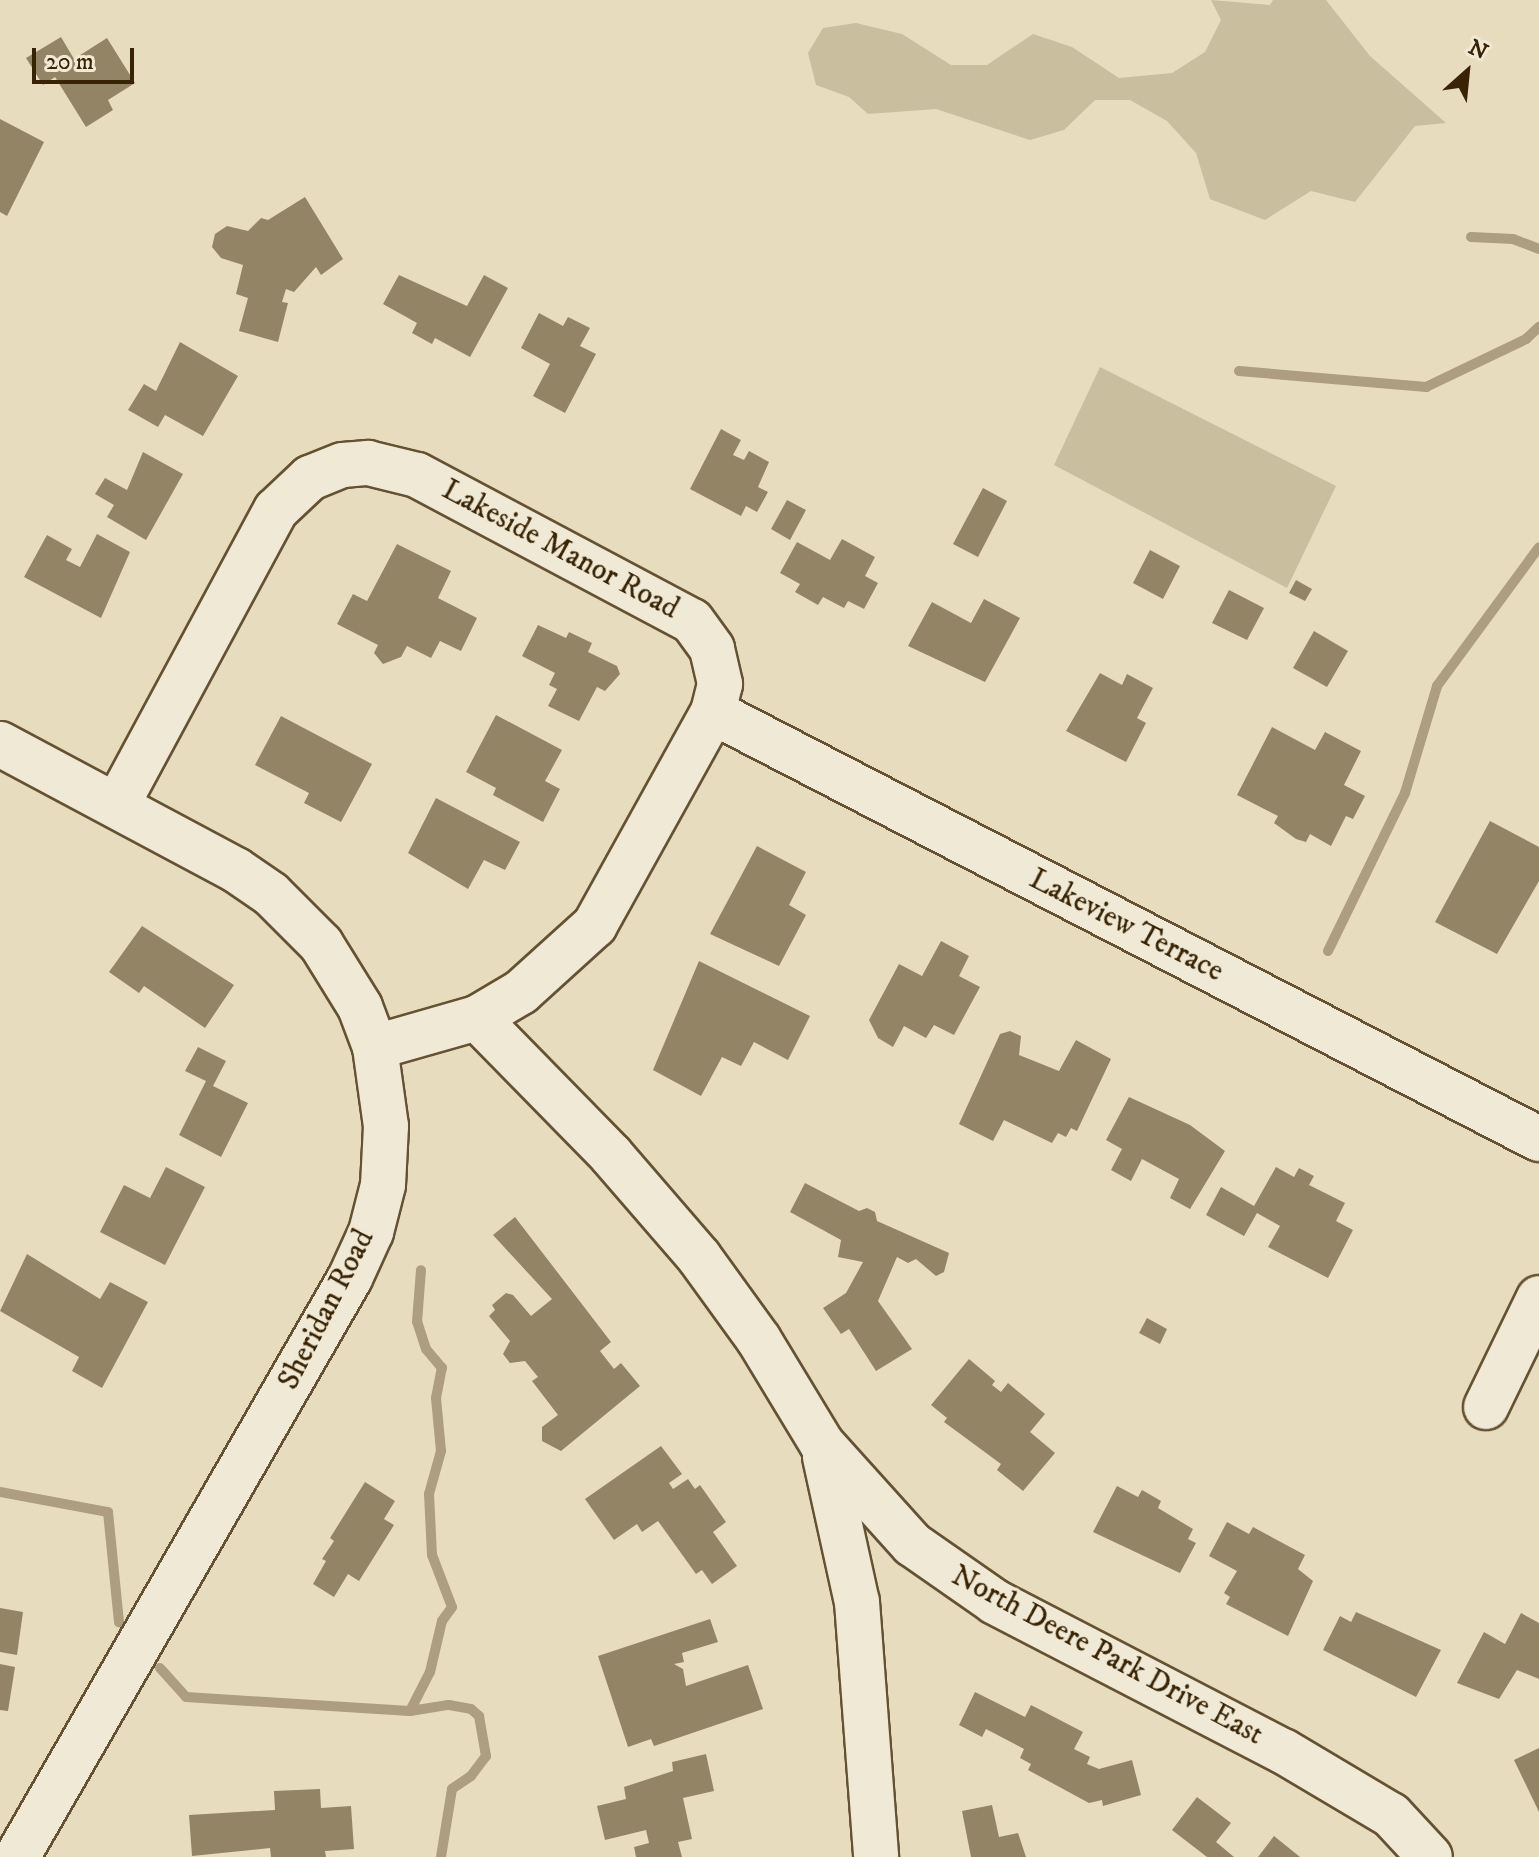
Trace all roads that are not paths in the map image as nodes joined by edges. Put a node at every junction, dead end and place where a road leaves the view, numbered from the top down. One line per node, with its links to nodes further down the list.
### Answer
1 (713, 712): 3 (street, Lakeside Manor Road); 4 (street, Lakeside Manor Road); 6 (street, Lakeview Terrace)
2 (0, 744): 3 (street, Sheridan Road)
3 (117, 805): 5 (street, Sheridan Road)
4 (477, 1018): 5 (street, Lakeside Manor Road); 9 (street, North Deere Park Drive East)
5 (375, 1047): 10 (street, Sheridan Road)
6 (1539, 1139)
7 (1539, 1298): 8 (street)
8 (1486, 1407)
9 (822, 1444): 11 (street); 12 (street, North Deere Park Drive East)
10 (17, 1857)
11 (876, 1857)
12 (1430, 1857)

